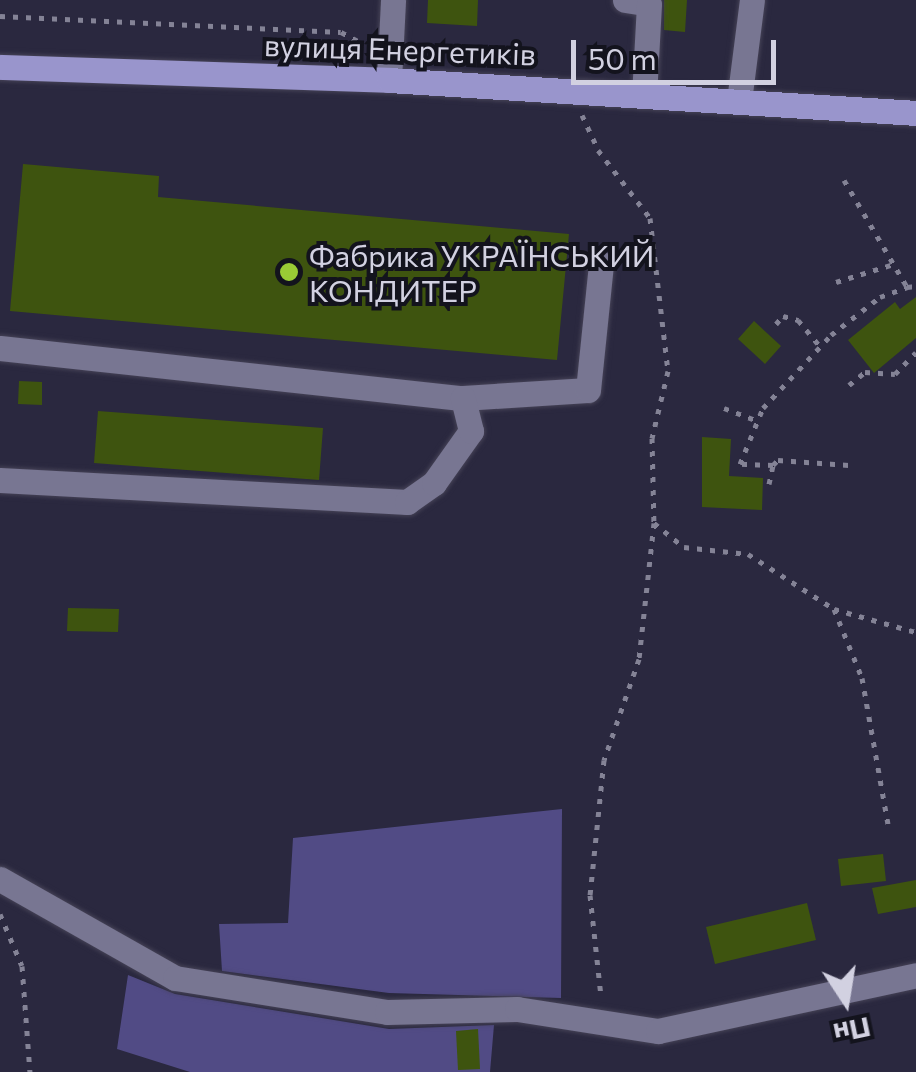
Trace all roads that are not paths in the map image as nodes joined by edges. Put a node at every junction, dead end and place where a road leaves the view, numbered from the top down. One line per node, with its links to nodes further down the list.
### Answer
1 (393, 0): 5 (street)
2 (624, 0): 6 (street)
3 (752, 0): 7 (street)
4 (0, 67): 5 (main road, вулиця Енергетиків)
5 (389, 80): 6 (main road, вулиця Енергетиків)
6 (644, 96): 7 (main road, вулиця Енергетиків)
7 (738, 101): 8 (main road, вулиця Енергетиків)
8 (916, 113)
9 (601, 264): 11 (street)
10 (0, 348): 11 (street)
11 (464, 398): 12 (street)
12 (0, 480)
13 (0, 879): 14 (street)
14 (916, 976)

